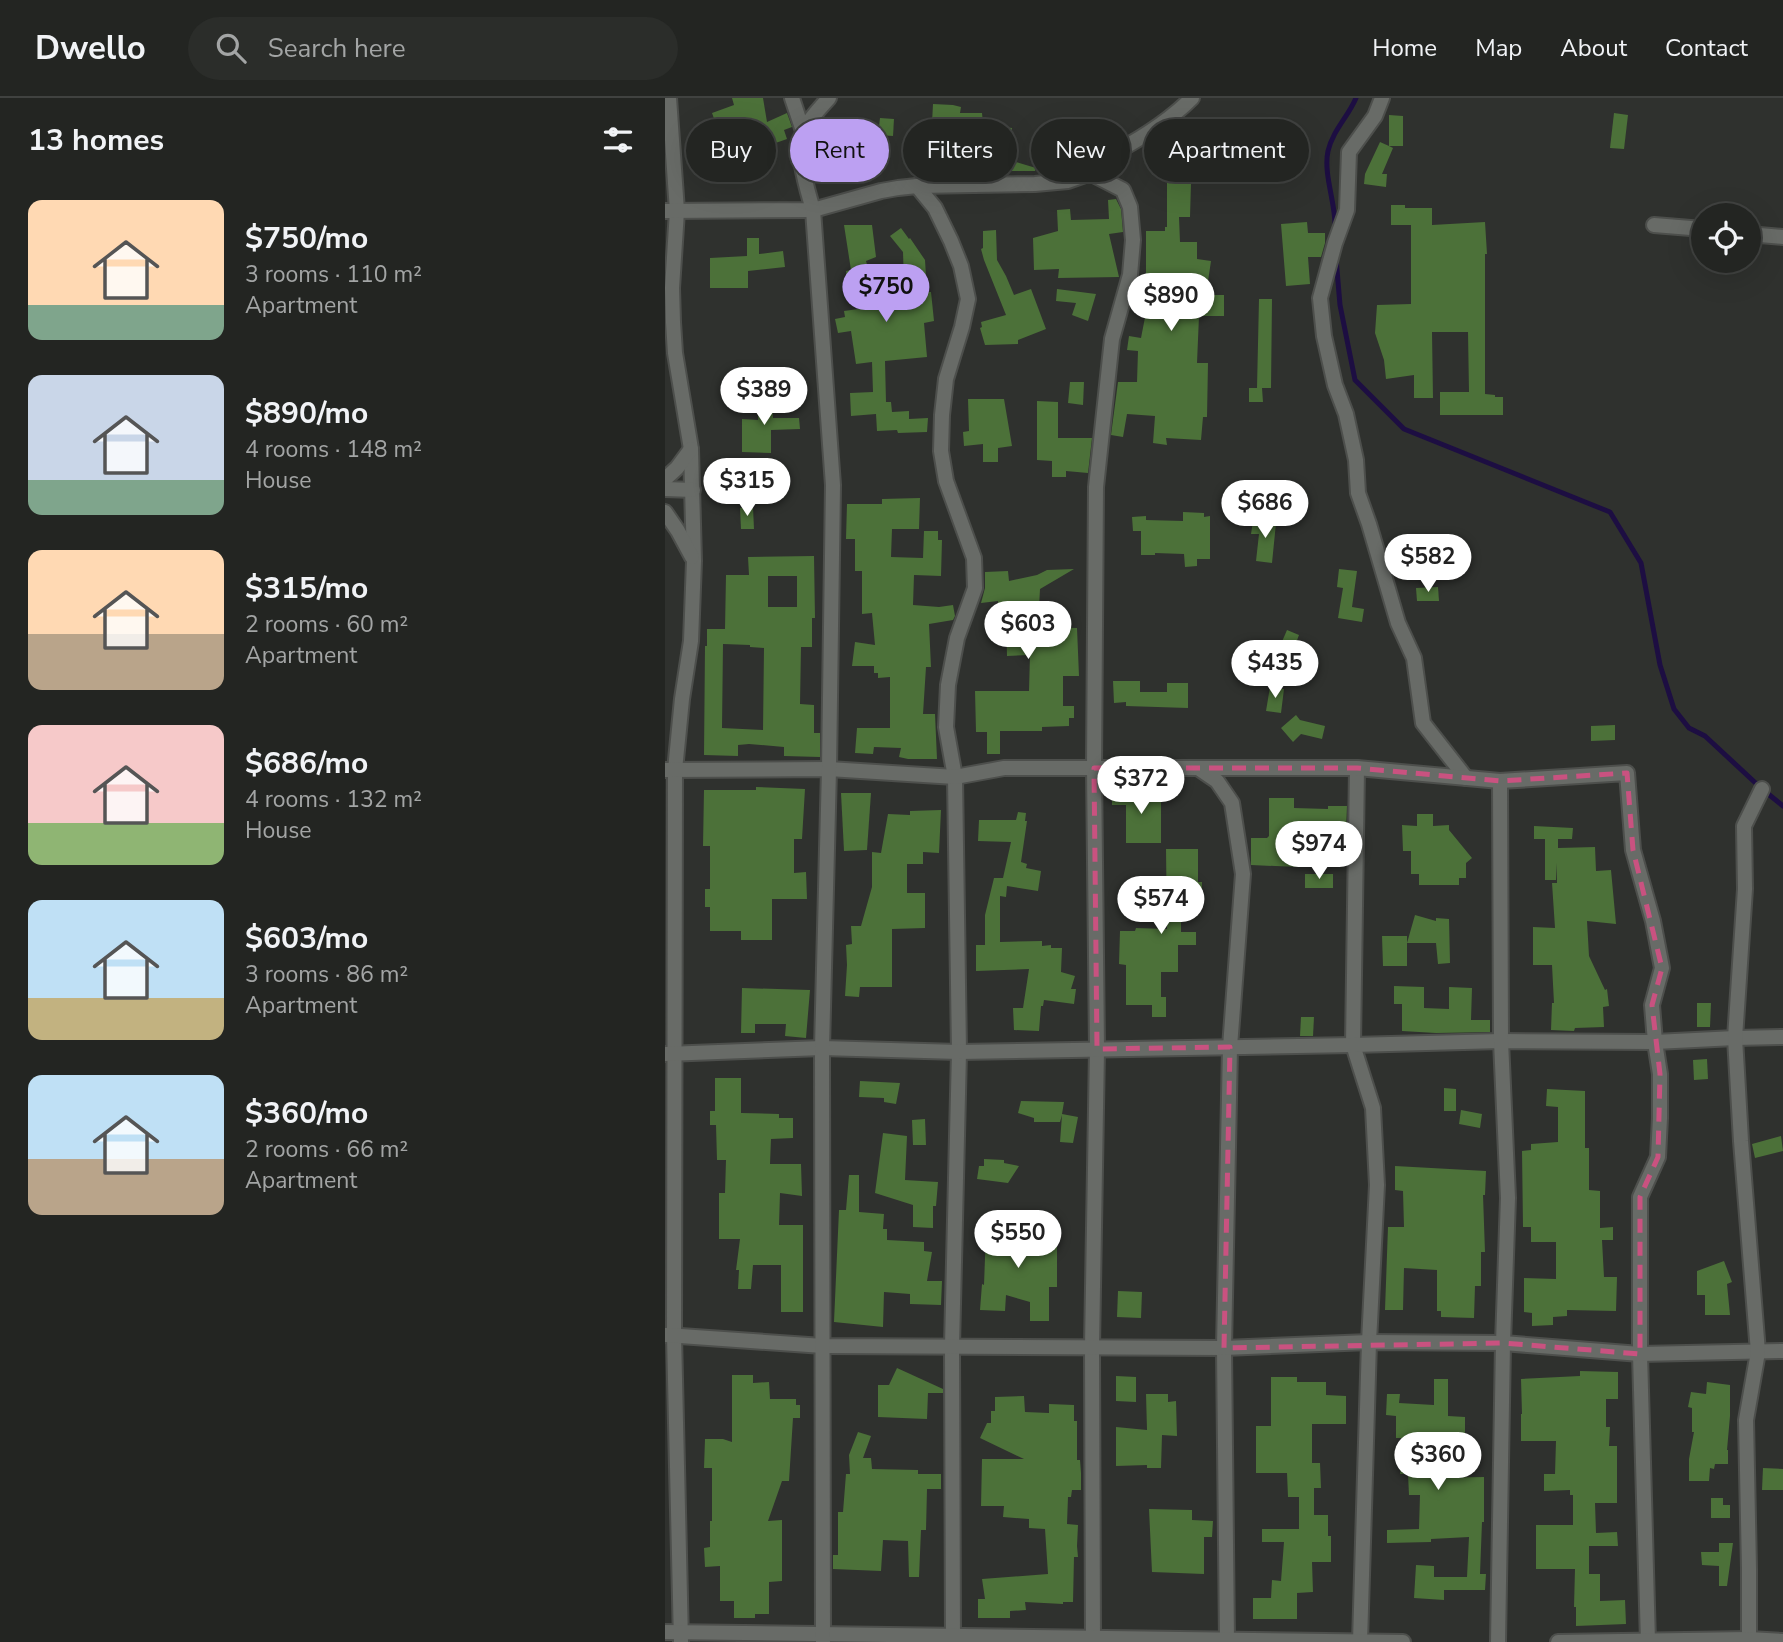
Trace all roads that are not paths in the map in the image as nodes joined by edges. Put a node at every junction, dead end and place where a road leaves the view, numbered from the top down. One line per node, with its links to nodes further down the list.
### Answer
1 (669, 98): 14 (street)
2 (792, 98): 6 (street)
3 (829, 98): 7 (street)
4 (1192, 98): 8 (street)
5 (1382, 98): 31 (street)
6 (799, 119)
7 (810, 119)
8 (1130, 143)
9 (806, 182): 13 (street)
10 (1057, 182): 12 (street)
11 (1107, 182): 25 (street)
12 (917, 186): 13 (street); 30 (street)
13 (813, 210): 14 (street); 28 (street)
14 (671, 211): 19 (street)
15 (1654, 225): 16 (street)
16 (1691, 228)
17 (1761, 235): 18 (street)
18 (1783, 237)
19 (691, 449): 20 (street); 22 (street)
20 (665, 479)
21 (665, 489): 22 (street)
22 (693, 490): 24 (street)
23 (665, 512): 24 (street)
24 (694, 561): 29 (street)
25 (1094, 768): 26 (street); 30 (street); 41 (street)
26 (1198, 768): 27 (street); 39 (street)
27 (1357, 768): 31 (street); 38 (street)
28 (829, 769): 29 (street); 30 (street); 40 (street)
29 (670, 770): 43 (street)
30 (955, 777): 42 (street)
31 (1466, 778): 32 (street)
32 (1500, 781): 36 (street); 37 (street)
33 (1762, 789): 35 (street)
34 (1783, 1037): 35 (street)
35 (1735, 1038): 37 (street); 52 (street)
36 (1501, 1041): 37 (street); 38 (street); 46 (street)
37 (1655, 1042): 53 (street)
38 (1353, 1045): 39 (street); 45 (street)
39 (1230, 1047): 41 (street); 50 (street)
40 (822, 1048): 42 (street); 43 (street); 47 (street)
41 (1097, 1049): 42 (street); 49 (street)
42 (959, 1052): 48 (street)
43 (670, 1054): 44 (street)
44 (669, 1335): 47 (street); 55 (street)
45 (1369, 1342): 46 (street); 50 (street); 63 (street)
46 (1503, 1343): 53 (street); 65 (street)
47 (823, 1346): 48 (street); 56 (street)
48 (952, 1346): 49 (street); 57 (street)
49 (1092, 1347): 50 (street); 59 (street)
50 (1224, 1349): 60 (street)
51 (1783, 1351): 52 (street)
52 (1758, 1352): 53 (street); 58 (street)
53 (1640, 1354): 61 (street)
54 (665, 1632): 55 (street)
55 (681, 1637): 56 (street)
56 (823, 1638): 57 (street)
57 (953, 1639): 59 (street)
58 (1749, 1639): 61 (street); 62 (street)
59 (1093, 1640): 60 (street)
60 (1227, 1641): 63 (street)
61 (1648, 1641): 66 (street)
62 (1783, 1641)
63 (1360, 1642): 64 (street)
64 (1403, 1642)
65 (1499, 1642)
66 (1557, 1642)

